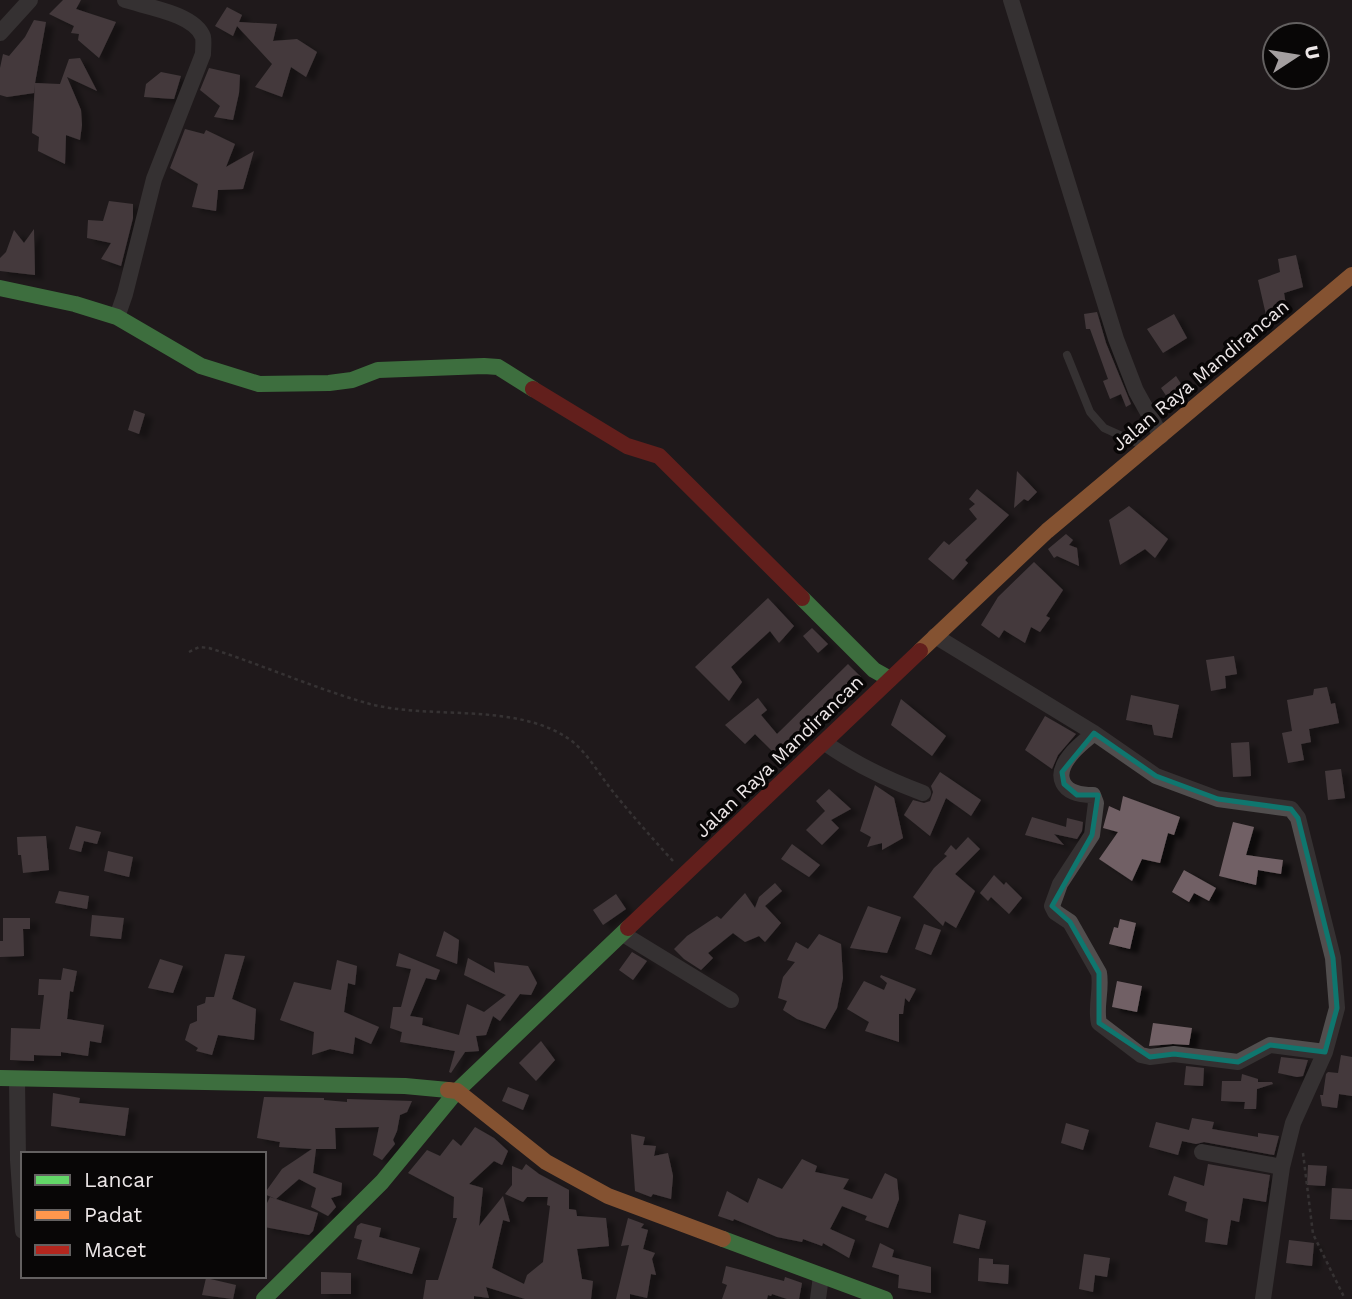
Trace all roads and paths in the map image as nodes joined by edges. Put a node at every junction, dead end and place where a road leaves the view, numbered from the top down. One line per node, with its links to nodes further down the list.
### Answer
1 (30, 0): 4 (street)
2 (125, 0): 7 (street)
3 (1011, 0): 9 (street)
4 (0, 33)
5 (1352, 275): 9 (street, Jalan Raya Mandirancan)
6 (0, 288): 7 (street)
7 (117, 317): 13 (street)
8 (1068, 355): 10 (lane)
9 (1161, 436): 10 (street, Jalan Raya Mandirancan)
10 (1147, 448): 11 (street, Jalan Raya Mandirancan)
11 (935, 636): 13 (street, Jalan Raya Mandirancan); 14 (street)
12 (188, 652): 17 (path)
13 (890, 679): 15 (street, Jalan Raya Mandirancan)
14 (1094, 733): 20 (street); 20 (street)
15 (825, 743): 16 (street); 17 (street, Jalan Raya Mandirancan)
16 (923, 793)
17 (685, 874): 18 (street, Jalan Raya Mandirancan)
18 (623, 934): 19 (street); 23 (street, Jalan Raya Mandirancan)
19 (732, 1000)
20 (1325, 1052): 24 (street)
21 (0, 1078): 22 (street)
22 (17, 1079): 23 (street); 27 (street)
23 (457, 1091): 28 (street); 29 (street, Jalan Raya Mandirancan)
24 (1293, 1123): 26 (street); 33 (path)
25 (1202, 1152): 26 (street)
26 (1282, 1167): 32 (street)
27 (21, 1203)
28 (821, 1276): 30 (street); 31 (street)
29 (264, 1299)
30 (818, 1299)
31 (885, 1299)
32 (1263, 1299)
33 (1345, 1299)

